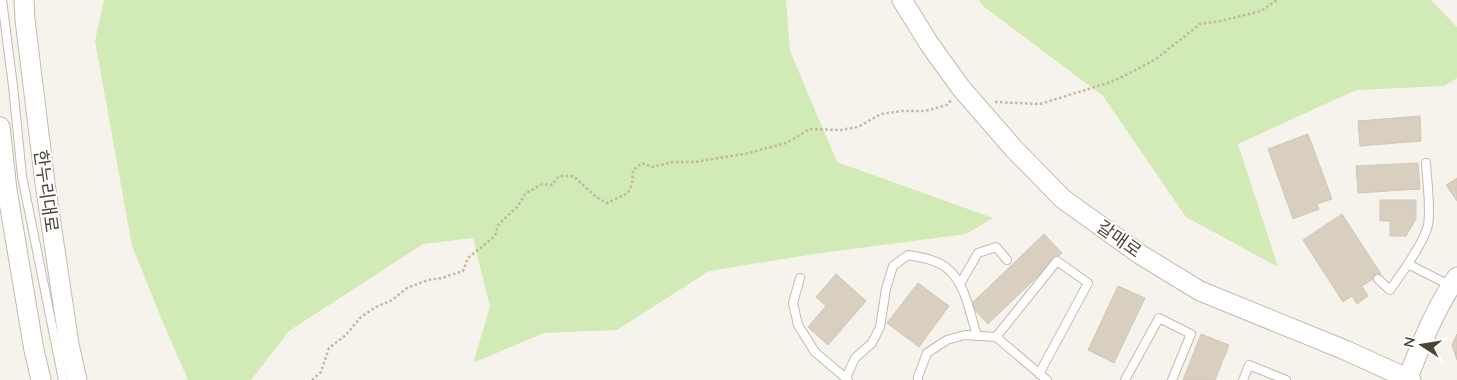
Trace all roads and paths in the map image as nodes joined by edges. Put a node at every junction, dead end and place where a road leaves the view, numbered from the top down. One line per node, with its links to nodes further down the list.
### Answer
1 (2, 0): 19 (lane)
2 (24, 0): 20 (street, 한누리대로)
3 (902, 0): 5 (street, 갈매로)
4 (1277, 0): 5 (path)
5 (967, 95): 17 (street, 갈매로); 21 (path)
6 (0, 127): 18 (street)
7 (1426, 163): 9 (lane)
8 (1008, 260): 13 (lane)
9 (1408, 264): 11 (lane); 12 (lane)
10 (800, 278): 22 (lane)
11 (1378, 279)
12 (1454, 282): 17 (street)
13 (960, 284): 14 (lane); 22 (lane)
14 (978, 336): 15 (lane); 23 (lane)
15 (996, 337): 16 (lane); 16 (lane)
16 (1039, 374): 24 (lane)
17 (1409, 379)
18 (41, 380)
19 (63, 380)
20 (78, 380)
21 (312, 380)
22 (847, 380)
23 (918, 380)
24 (1047, 380)
25 (1125, 380): 26 (lane)
26 (1172, 380)
27 (1244, 380): 28 (lane)
28 (1286, 380)

